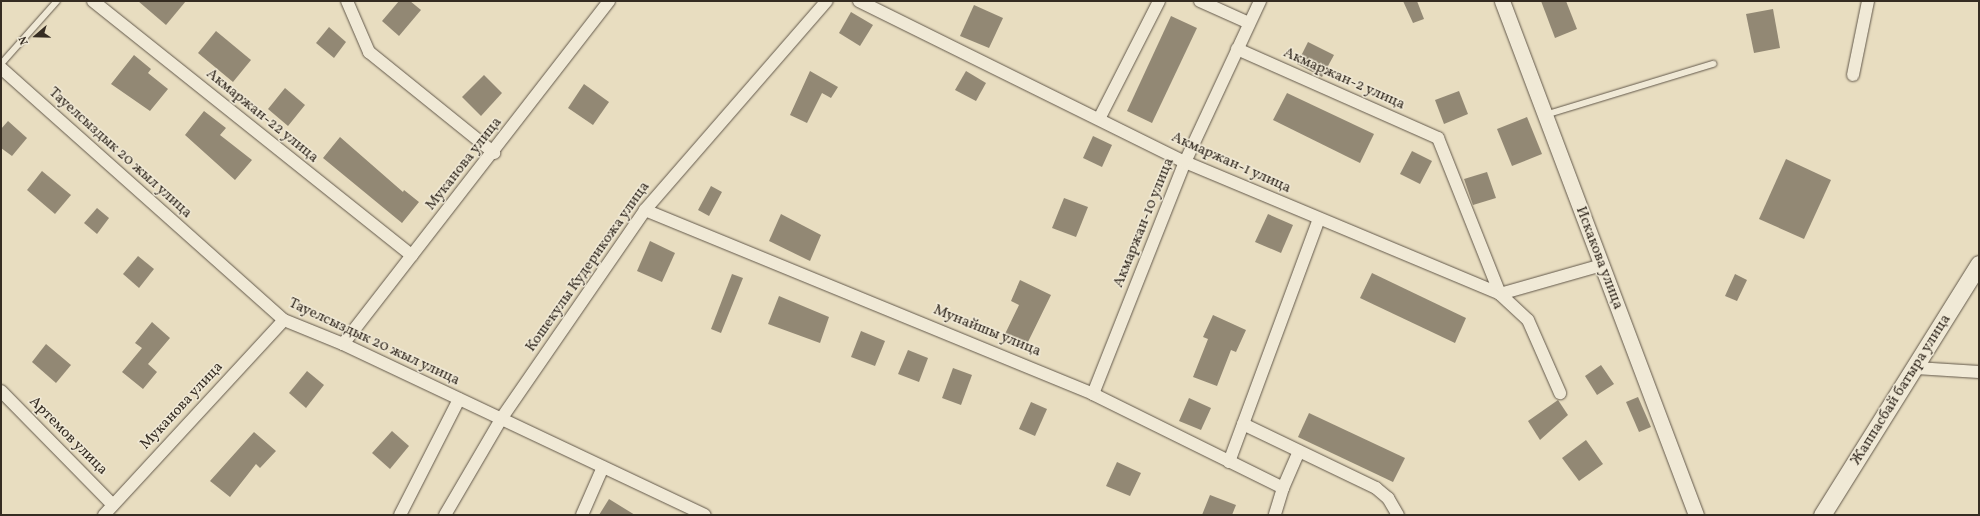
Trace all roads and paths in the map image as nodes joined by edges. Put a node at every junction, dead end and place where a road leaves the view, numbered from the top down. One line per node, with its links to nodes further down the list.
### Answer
1 (57, 1): 14 (lane)
2 (92, 1): 24 (street, Акмаржан-22 улица)
3 (347, 1): 20 (street)
4 (609, 1): 20 (street, Муканова улица)
5 (827, 1): 22 (street, Кошекулы Кудерикожа улица)
6 (859, 1): 19 (street, Акмаржан-1 улица)
7 (1158, 1): 19 (street)
8 (1200, 1): 12 (street)
9 (1260, 1): 12 (street, Акмаржан-10 улица)
10 (1502, 1): 18 (street, Искакова улица)
11 (1868, 1): 17 (street)
12 (1249, 23): 13 (street, Акмаржан-10 улица)
13 (1237, 49): 21 (street, Акмаржан-10 улица); 27 (street, Акмаржан-2 улица)
14 (1, 64)
15 (1713, 64): 18 (lane)
16 (1, 68): 28 (street, Тауелсыздык 20 жыл улица)
17 (1853, 75)
18 (1545, 115): 26 (street, Искакова улица)
19 (1098, 119): 21 (street, Акмаржан-1 улица)
20 (494, 153): 24 (street, Муканова улица)
21 (1185, 162): 23 (street, Акмаржан-1 улица); 34 (street, Акмаржан-10 улица)
22 (645, 210): 34 (street, Мунайшы улица); 36 (street, Кошекулы Кудерикожа улица)
23 (1319, 219): 27 (street, Акмаржан-1 улица); 37 (street)
24 (412, 256): 29 (street, Муканова улица)
25 (1979, 264): 30 (main road, Жаппасбай батыра улица)
26 (1602, 265): 27 (street); 50 (street, Искакова улица)
27 (1500, 294): 33 (street)
28 (284, 320): 29 (street, Тауелсыздык 20 жыл улица); 42 (street, Муканова улица)
29 (343, 344): 35 (street, Тауелсыздык 20 жыл улица)
30 (1916, 368): 31 (street); 51 (main road, Жаппасбай батыра улица)
31 (1979, 372)
32 (1, 392): 42 (street, Артемов улица)
33 (1560, 393)
34 (1094, 394): 39 (street, Мунайшы улица)
35 (459, 399): 36 (street, Тауелсыздык 20 жыл улица); 44 (street)
36 (501, 419): 40 (street, Тауелсыздык 20 жыл улица); 45 (street, Кошекулы Кудерикожа улица)
37 (1243, 424): 38 (street); 39 (street)
38 (1299, 451): 41 (street); 49 (street)
39 (1229, 462): 41 (street, Мунайшы улица)
40 (603, 467): 46 (street); 47 (street, Тауелсыздык 20 жыл улица)
41 (1283, 488): 48 (street)
42 (112, 504): 43 (street, Муканова улица)
43 (104, 515)
44 (400, 515)
45 (445, 515)
46 (582, 515)
47 (705, 515)
48 (1275, 515)
49 (1398, 515)
50 (1696, 515)
51 (1822, 515)

